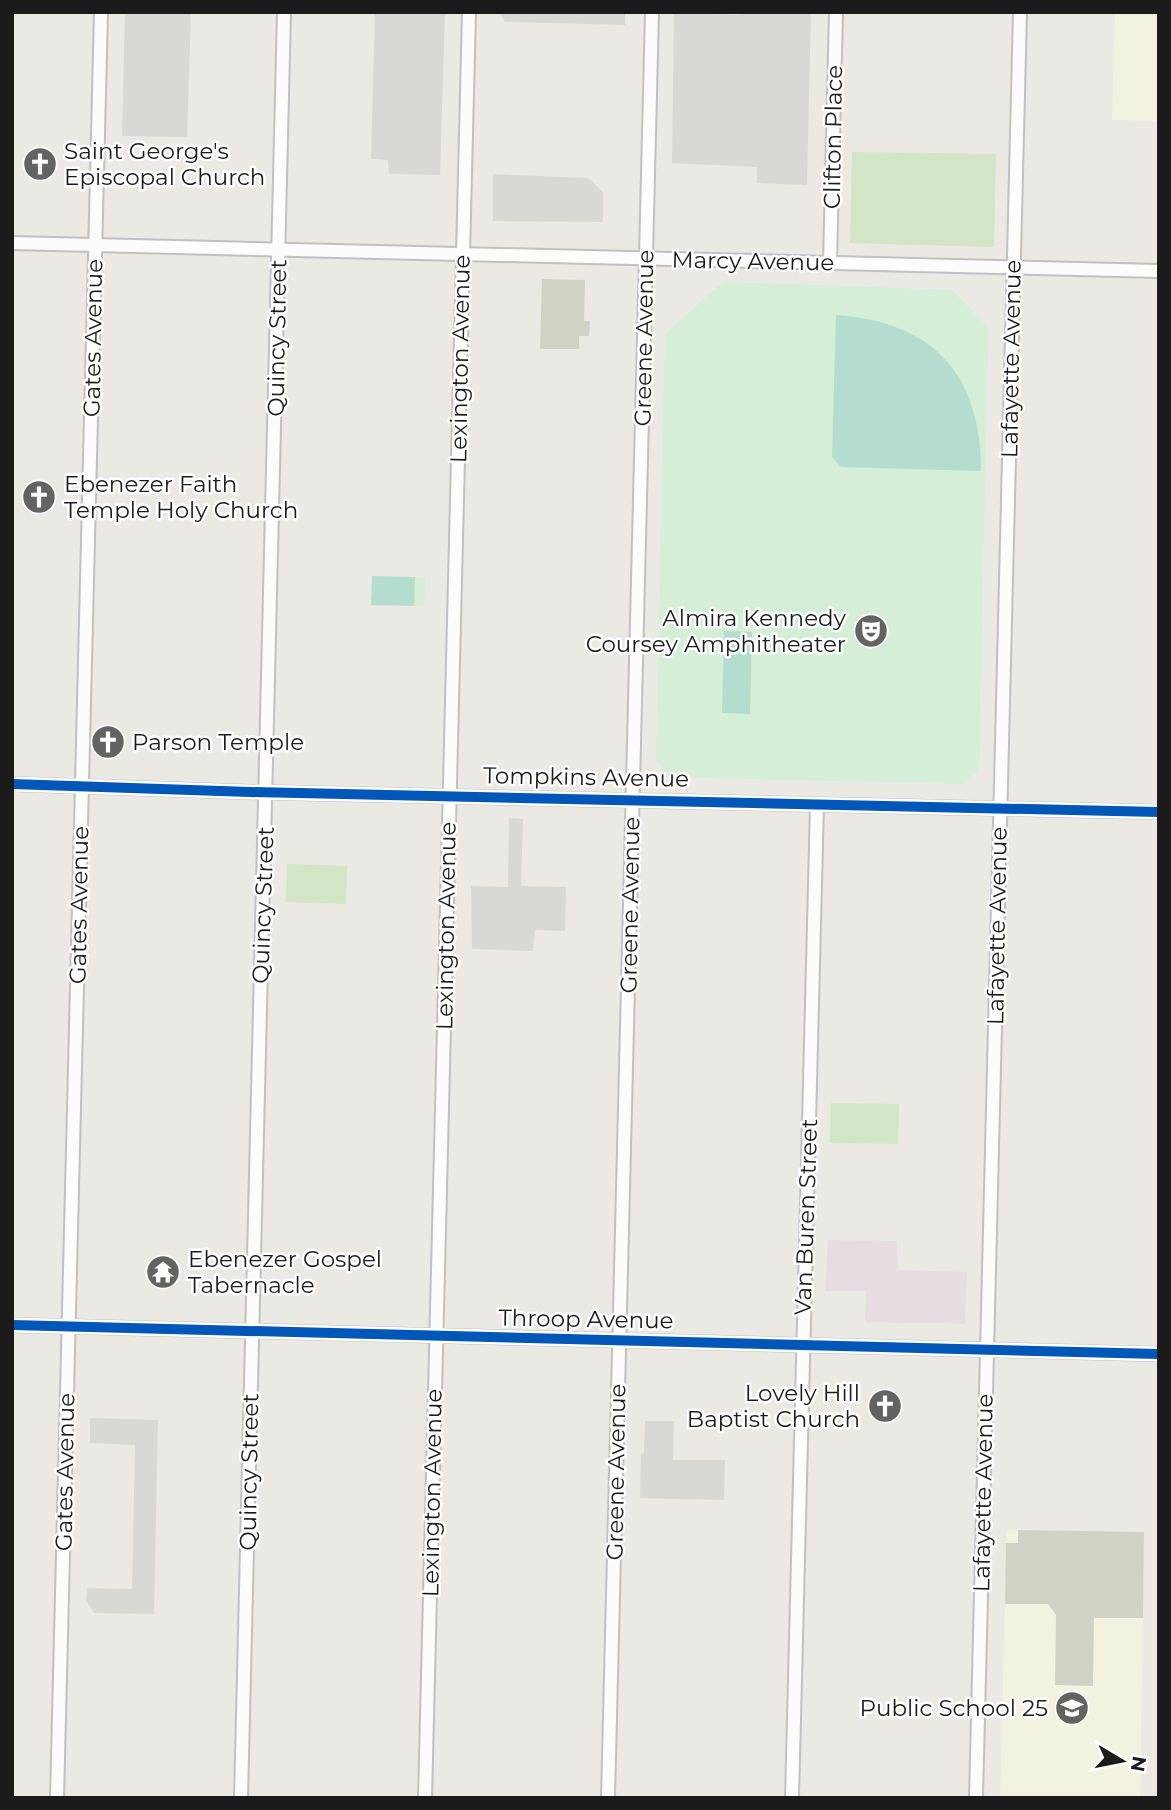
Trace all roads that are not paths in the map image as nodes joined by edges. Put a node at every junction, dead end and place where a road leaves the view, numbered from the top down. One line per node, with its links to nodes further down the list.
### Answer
1 (101, 12): 8 (street, Gates Avenue)
2 (284, 12): 9 (street, Quincy Street)
3 (468, 12): 10 (street, Lexington Avenue)
4 (652, 12): 11 (street, Greene Avenue)
5 (836, 12): 12 (street, Clifton Place)
6 (1020, 12): 13 (street, Lafayette Avenue)
7 (12, 243): 8 (street, Marcy Avenue)
8 (95, 245): 9 (street, Marcy Avenue); 16 (street, Gates Avenue)
9 (279, 249): 10 (street, Marcy Avenue); 17 (street, Quincy Street)
10 (463, 254): 11 (street, Marcy Avenue); 18 (street, Lexington Avenue)
11 (646, 258): 12 (street, Marcy Avenue); 19 (street, Greene Avenue)
12 (830, 263): 13 (street, Marcy Avenue)
13 (1013, 267): 14 (street, Marcy Avenue); 21 (street, Lafayette Avenue)
14 (1159, 271)
15 (12, 784): 16 (street, Tompkins Avenue)
16 (82, 785): 17 (street, Tompkins Avenue); 24 (street, Gates Avenue)
17 (266, 792): 18 (street, Tompkins Avenue); 25 (street, Quincy Street)
18 (449, 795): 19 (street, Tompkins Avenue); 26 (street, Lexington Avenue)
19 (633, 799): 20 (street, Tompkins Avenue); 27 (street, Greene Avenue)
20 (817, 805): 21 (street, Tompkins Avenue); 28 (street, Van Buren Street)
21 (1000, 808): 22 (street, Tompkins Avenue); 29 (street, Lafayette Avenue)
22 (1159, 812)
23 (12, 1325): 24 (street, Throop Avenue)
24 (68, 1326): 25 (street, Throop Avenue); 31 (street, Gates Avenue)
25 (252, 1331): 26 (street, Throop Avenue); 32 (street, Quincy Street)
26 (436, 1336): 27 (street, Throop Avenue); 33 (street, Lexington Avenue)
27 (619, 1340): 28 (street, Throop Avenue); 34 (street, Greene Avenue)
28 (803, 1345): 29 (street, Throop Avenue); 35 (street, Van Buren Street)
29 (986, 1350): 30 (street, Throop Avenue); 36 (street, Lafayette Avenue)
30 (1159, 1354)
31 (57, 1798)
32 (241, 1798)
33 (425, 1798)
34 (608, 1798)
35 (792, 1798)
36 (976, 1798)

